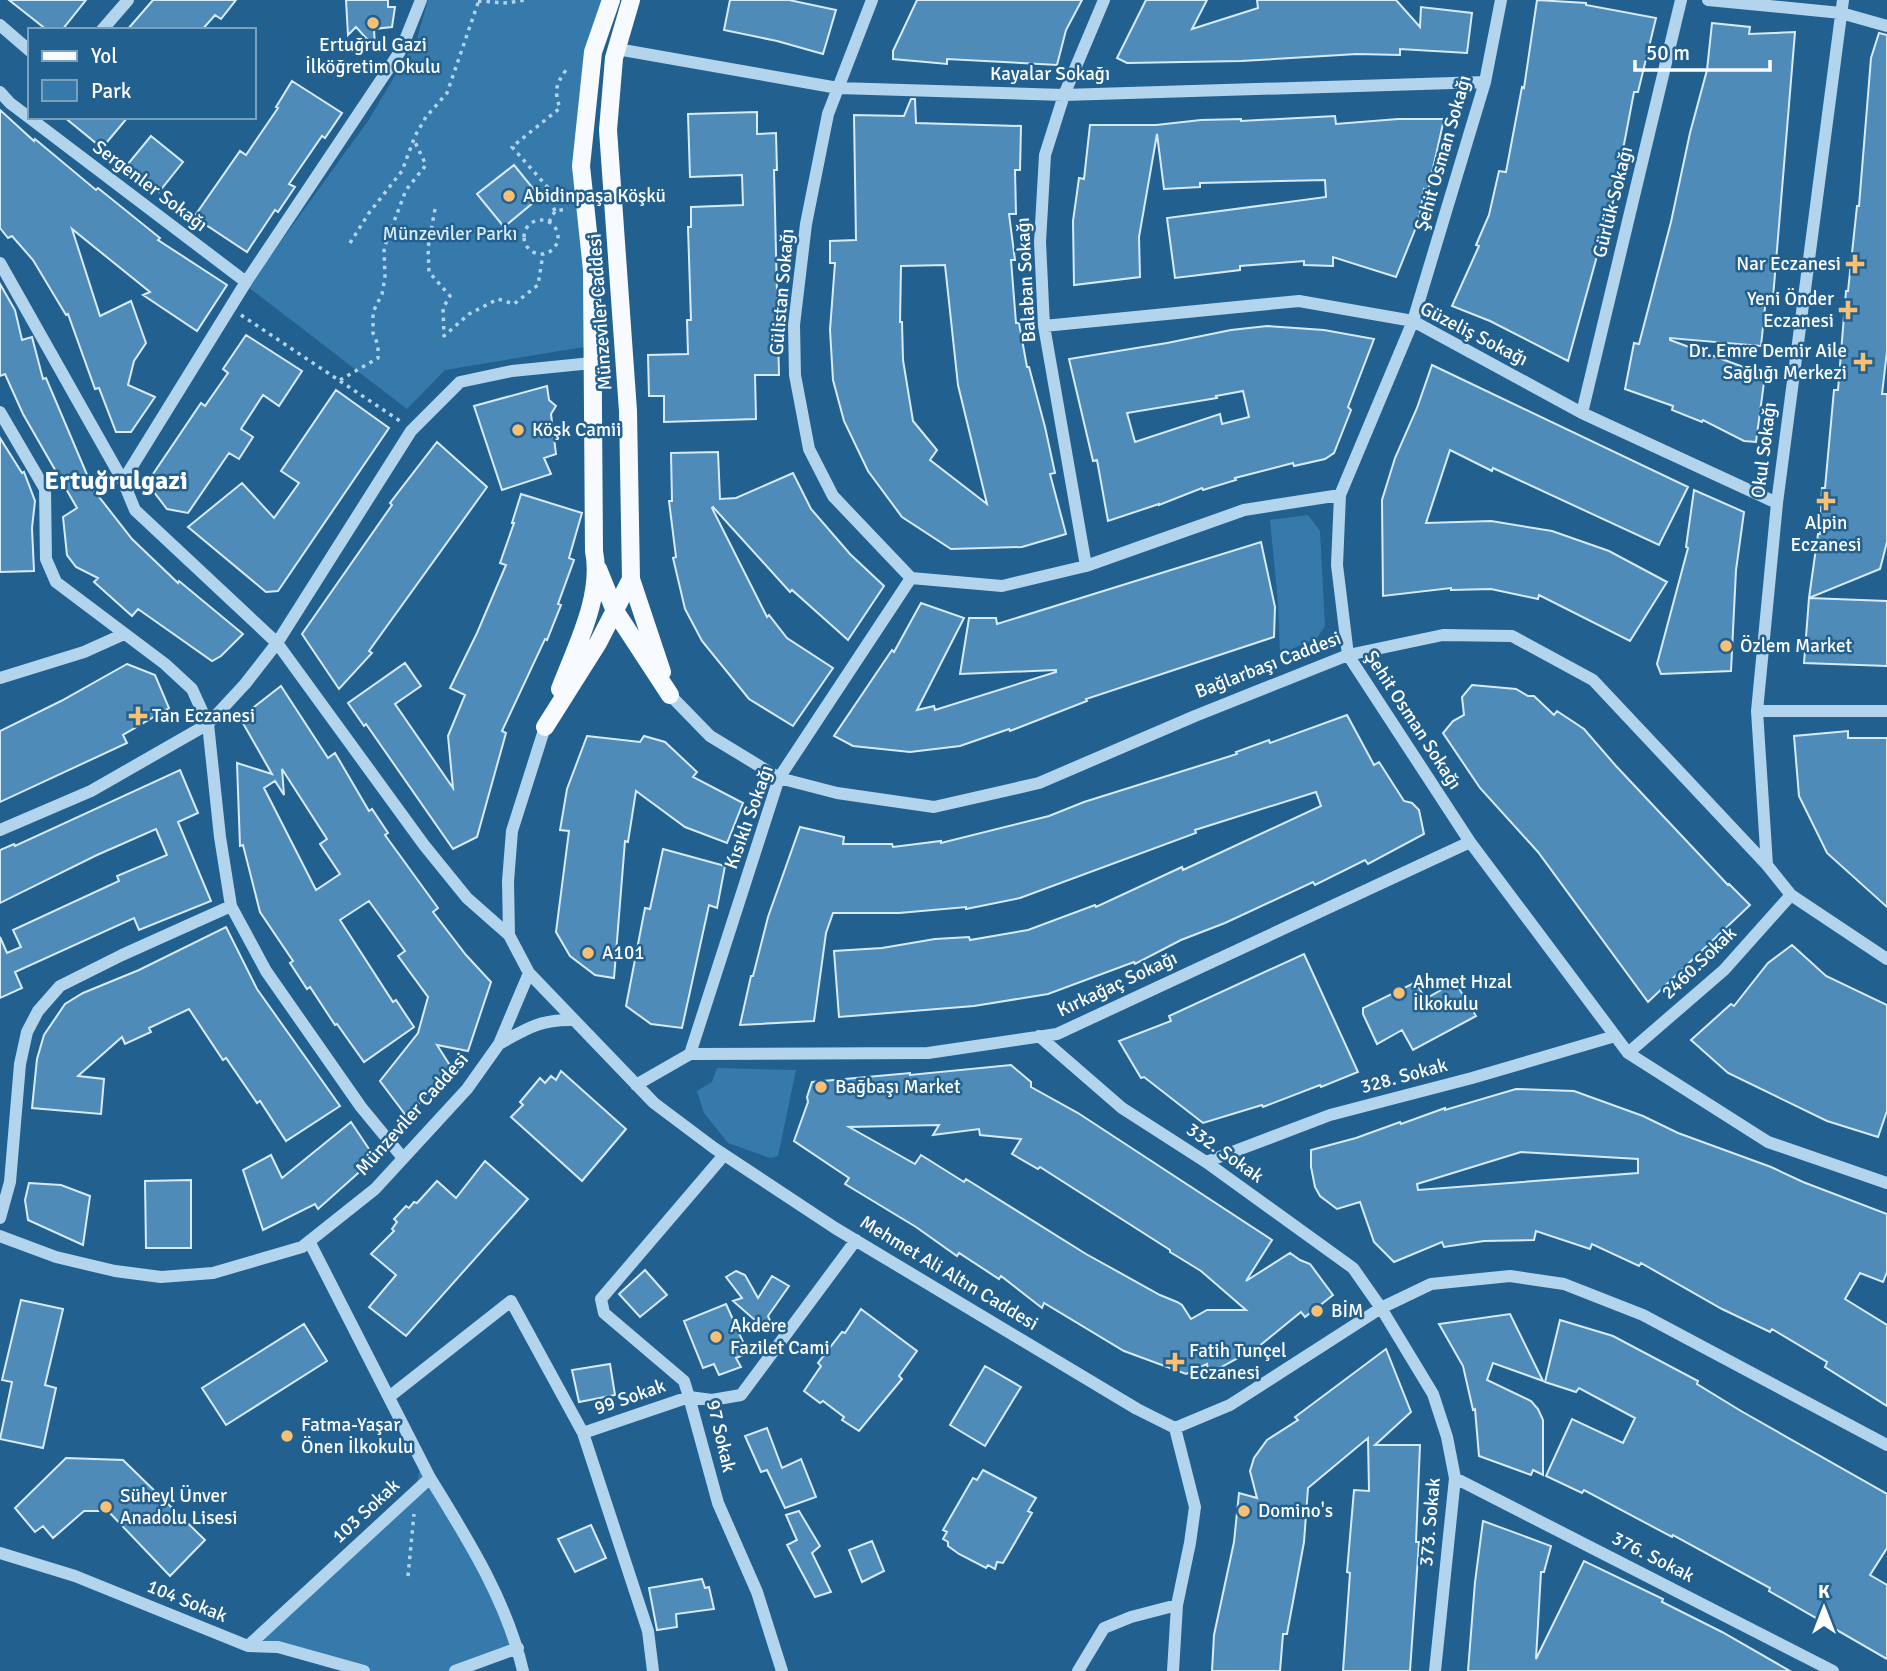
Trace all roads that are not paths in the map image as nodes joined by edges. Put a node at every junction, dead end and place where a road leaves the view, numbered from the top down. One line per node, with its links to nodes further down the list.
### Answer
1 (128, 0): 13 (street)
2 (421, 0): 23 (street)
3 (611, 0): 26 (main road, Münzeviler Caddesi)
4 (631, 0): 15 (main road, Münzeviler Caddesi)
5 (872, 0): 17 (street, Gülistan Sokağı)
6 (1104, 0): 19 (street, Balaban Sokağı)
7 (1501, 0): 16 (street, Şehit Osman Sokağı)
8 (1681, 0): 28 (street, Gürlük Sokağı)
9 (1708, 0): 10 (street)
10 (1842, 7): 12 (street); 31 (street, Okul Sokağı)
11 (0, 25): 14 (street)
12 (1887, 26)
13 (104, 28)
14 (28, 49)
15 (617, 49): 17 (street, Kayalar Sokağı); 35 (main road, Münzeviler Caddesi)
16 (1485, 82): 19 (street, Kayalar Sokağı); 24 (street, Şehit Osman Sokağı)
17 (838, 88): 19 (street, Kayalar Sokağı); 34 (street, Gülistan Sokağı)
18 (0, 92): 20 (street, Sergenler Sokağı)
19 (1064, 95): 25 (street, Balaban Sokağı)
20 (28, 117)
21 (31, 119): 23 (street, Sergenler Sokağı)
22 (0, 263): 29 (street)
23 (246, 282): 29 (street)
24 (1413, 321): 25 (street, Güzeliş Sokağı); 28 (street, Güzeliş Sokağı); 30 (street, Şehit Osman Sokağı)
25 (1044, 326): 32 (street, Balaban Sokağı)
26 (592, 363): 33 (main road, Münzeviler Caddesi); 38 (street)
27 (0, 412): 37 (street)
28 (1582, 413): 31 (street, Güzeliş Sokağı)
29 (122, 481): 38 (street)
30 (1340, 495): 32 (street); 41 (street, Şehit Osman Sokağı)
31 (1777, 503): 44 (street, Okul Sokağı)
32 (1086, 566): 34 (street)
33 (597, 569): 35 (main road); 36 (main road, Bağlarbaşı Caddesi); 47 (main road, Münzeviler Caddesi)
34 (911, 578): 48 (street, Kısıklı Sokağı)
35 (631, 579): 36 (main road, Münzeviler Caddesi); 43 (main road, Bağlarbaşı Caddesi)
36 (615, 611): 39 (main road, Münzeviler Caddesi); 40 (main road, Bağlarbaşı Caddesi)
37 (124, 634): 42 (street); 46 (street)
38 (277, 643): 46 (street); 54 (street)
39 (598, 643): 40 (main road); 47 (main road, Münzeviler Caddesi)
40 (639, 650): 43 (main road, Bağlarbaşı Caddesi)
41 (1348, 655): 48 (street, Bağlarbaşı Caddesi); 50 (street, Şehit Osman Sokağı); 51 (street, Bağlarbaşı Caddesi)
42 (0, 678)
43 (670, 695): 48 (street, Bağlarbaşı Caddesi)
44 (1757, 711): 45 (street); 51 (street, Okul Sokağı)
45 (1887, 711)
46 (208, 724): 49 (street); 53 (street)
47 (545, 727): 54 (street, Münzeviler Caddesi)
48 (779, 778): 62 (street, Kısıklı Sokağı)
49 (0, 830)
50 (1470, 842): 58 (street, Kırkağaç Sokağı); 59 (street, Şehit Osman Sokağı)
51 (1768, 864): 52 (street, Bağlarbaşı Caddesi)
52 (1791, 895): 55 (street, Bağlarbaşı Caddesi); 61 (street, 2460.Sokak)
53 (231, 906): 65 (street); 68 (street)
54 (509, 935): 56 (street, Münzeviler Caddesi)
55 (1887, 959)
56 (529, 973): 57 (street, Mehmet Ali Altın Caddesi); 60 (street, Münzeviler Caddesi)
57 (574, 1020): 60 (street); 63 (street, Mehmet Ali Altın Caddesi)
58 (1039, 1036): 62 (street, Kırkağaç Sokağı); 66 (street, 332. Sokak)
59 (1615, 1036): 61 (street, Şehit Osman Sokağı); 66 (street, 328. Sokak)
60 (499, 1044): 65 (street, Münzeviler Caddesi)
61 (1628, 1053): 67 (street, Şehit Osman Sokağı)
62 (690, 1054): 63 (street, Kırkağaç Sokağı)
63 (636, 1085): 64 (street, Mehmet Ali Altın Caddesi)
64 (724, 1155): 70 (street, Mehmet Ali Altın Caddesi); 74 (street)
65 (402, 1158): 71 (street, Münzeviler Caddesi)
66 (1206, 1162): 72 (street, 332. Sokak)
67 (1887, 1183)
68 (0, 1218)
69 (0, 1236): 71 (street, Münzeviler Caddesi)
70 (856, 1240): 74 (street, 97 Sokak); 75 (street, Mehmet Ali Altın Caddesi)
71 (309, 1241): 73 (street)
72 (1381, 1308): 75 (street); 77 (street); 79 (street, 373. Sokak)
73 (389, 1397): 76 (street); 78 (street)
74 (689, 1397): 76 (street, 99 Sokak); 89 (street, 97 Sokak)
75 (1175, 1429): 81 (street)
76 (583, 1433): 88 (street)
77 (1887, 1445)
78 (430, 1478): 82 (street, 103 Sokak); 83 (street, 103 Sokak)
79 (1455, 1478): 84 (street, 376. Sokak); 92 (street, 373. Sokak)
80 (0, 1553): 82 (street, 104 Sokak)
81 (1177, 1605): 90 (street); 91 (street)
82 (248, 1646): 85 (street, 104 Sokak)
83 (518, 1648): 86 (street); 87 (street, 103 Sokak)
84 (1814, 1660): 93 (street); 94 (street, 376. Sokak)
85 (364, 1671)
86 (455, 1671)
87 (523, 1671)
88 (653, 1671)
89 (782, 1671)
90 (1078, 1671)
91 (1173, 1671)
92 (1435, 1671)
93 (1805, 1671)
94 (1833, 1671)

